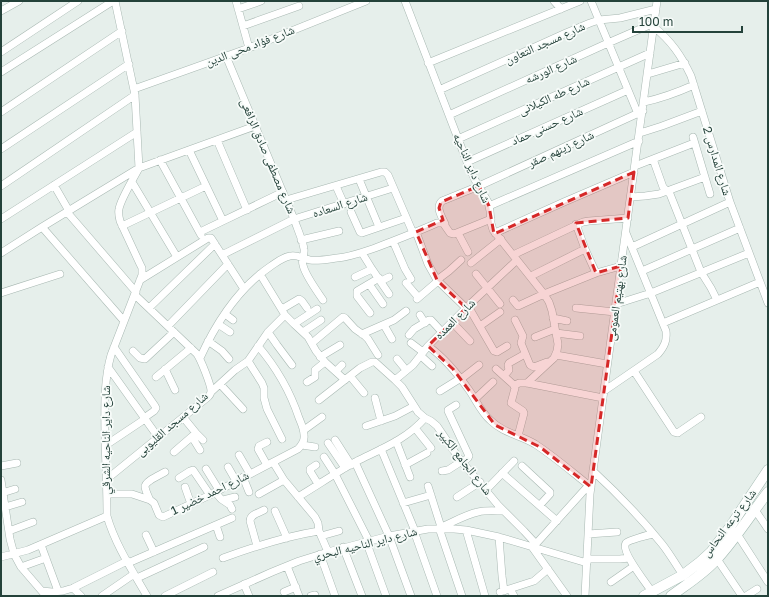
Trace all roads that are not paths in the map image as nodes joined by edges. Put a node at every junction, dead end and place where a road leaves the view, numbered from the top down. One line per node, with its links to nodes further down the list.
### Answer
1 (19, 1): 15 (street)
2 (78, 1): 22 (street)
3 (114, 1): 19 (street); 29 (street)
4 (236, 1): 13 (street)
5 (261, 1): 13 (street)
6 (366, 1): 21 (street, شارع فؤاد محى الدين)
7 (405, 1): 25 (street, شارع داير الناحيه)
8 (554, 1): 14 (street)
9 (580, 1): 14 (street)
10 (592, 1): 16 (street)
11 (657, 5): 16 (street, شارع مسجد التعاون); 17 (street, شارع بهتيم العمومى)
12 (299, 6): 18 (street)
13 (238, 9): 18 (street)
14 (561, 9): 25 (street)
15 (1, 11)
16 (599, 20): 20 (street); 32 (street, شارع مسجد التعاون)
17 (654, 25): 20 (street, شارع الورشه); 23 (street, شارع بهتيم العمومى); 26 (street, شارع المدارس 2)
18 (243, 26): 21 (street)
19 (122, 31): 27 (street); 37 (street)
20 (608, 42): 28 (street); 39 (street, شارع الورشه)
21 (249, 48): 24 (street, شارع فؤاد محى الدين)
22 (1, 52)
23 (650, 53): 28 (street, شارع طه الكيلانى); 30 (street, شارع بهتيم العمومى)
24 (226, 56): 34 (street, شارع فؤاد محى الدين); 40 (street, شارع مصطفى صادق الرافعى)
25 (428, 63): 32 (street, شارع داير الناحيه)
26 (685, 63): 30 (street); 31 (street, شارع المدارس 2)
27 (129, 64): 34 (street); 45 (street)
28 (619, 67): 33 (street); 43 (street, شارع طه الكيلانى)
29 (1, 72)
30 (648, 74): 35 (street, شارع بهتيم العمومى)
31 (694, 85): 35 (street); 36 (street, شارع المدارس 2)
32 (439, 90): 39 (street, شارع داير الناحيه)
33 (628, 90): 38 (street); 49 (street, شارع حسنى حماد)
34 (135, 92): 41 (street); 56 (street, شارع فؤاد محى الدين)
35 (644, 102): 38 (street, شارع بهتيم العمومى)
36 (702, 110): 42 (street); 68 (street, شارع المدارس 2)
37 (1, 112)
38 (640, 112): 42 (street, شارع بهتيم العمومى); 59 (street, شارع زينهم صقر)
39 (448, 115): 43 (street, شارع داير الناحيه)
40 (255, 126): 44 (street); 62 (street, شارع مصطفى صادق الرافعى)
41 (138, 132): 50 (street); 55 (street)
42 (639, 137): 51 (street, شارع بهتيم العمومى); 70 (street)
43 (458, 139): 49 (street, شارع داير الناحيه)
44 (217, 140): 46 (street); 71 (street)
45 (1, 148)
46 (189, 150): 48 (street); 57 (street)
47 (653, 159): 51 (street); 52 (street); 61 (street)
48 (160, 160): 50 (street); 66 (street)
49 (467, 162): 59 (street, شارع داير الناحيه)
50 (139, 168): 54 (street); 72 (street)
51 (635, 169): 65 (street, شارع بهتيم العمومى); 92 (street)
52 (704, 176): 61 (street); 63 (street)
53 (358, 179): 58 (street); 60 (street); 64 (street)
54 (132, 182): 74 (street); 84 (street)
55 (54, 185): 72 (street); 79 (street)
56 (1, 186)
57 (206, 186): 66 (street); 80 (street)
58 (336, 186): 67 (street); 69 (street)
59 (478, 186): 70 (street, شارع داير الناحيه); 81 (street, شارع زينهم صقر)
60 (393, 188): 64 (street, شارع السعاده); 75 (street)
61 (667, 191): 65 (street); 83 (street)
62 (283, 192): 67 (street, شارع مصطفى صادق الرافعى); 71 (street)
63 (710, 194)
64 (366, 196): 69 (street, شارع السعاده); 86 (street)
65 (631, 197): 76 (street, شارع بهتيم العمومى)
66 (181, 198): 74 (street); 89 (street)
67 (286, 200): 77 (street, شارع مصطفى صادق الرافعى)
68 (730, 202): 83 (street); 87 (street, شارع المدارس 2)
69 (344, 204): 77 (street, شارع السعاده)
70 (489, 206): 78 (street, شارع داير الناحيه)
71 (247, 210): 80 (street)
72 (68, 211): 85 (street); 133 (street)
73 (351, 212): 86 (street)
74 (150, 213): 84 (street); 107 (street)
75 (406, 218): 86 (street); 90 (street)
76 (628, 218): 82 (street, شارع العمده); 93 (street, شارع بهتيم العمومى)
77 (294, 219): 95 (street, شارع مصطفى صادق الرافعى); 106 (street, شارع السعاده)
78 (491, 219): 91 (street); 92 (street, شارع داير الناحيه)
79 (1, 220)
80 (222, 221): 89 (street)
81 (445, 224): 90 (street); 91 (street)
82 (576, 224): 100 (street); 108 (street, شارع العمده)
83 (681, 224): 99 (street); 101 (street)
84 (122, 226): 124 (street)
85 (42, 227): 104 (street); 158 (street)
86 (379, 227)
87 (740, 228): 101 (street); 105 (street, شارع المدارس 2)
88 (339, 231): 95 (street)
89 (200, 232): 96 (street)
90 (414, 233): 97 (street); 126 (street)
91 (458, 233): 103 (street)
92 (496, 233): 94 (street, شارع داير الناحيه)
93 (626, 233): 99 (street); 113 (street, شارع بهتيم العمومى)
94 (501, 239): 108 (street, شارع داير الناحيه); 111 (street)
95 (301, 240): 109 (street, شارع مصطفى صادق الرافعى)
96 (204, 241): 98 (street); 107 (street)
97 (393, 242): 102 (street); 126 (street)
98 (215, 244): 106 (street); 143 (street)
99 (632, 247): 115 (street)
100 (585, 249): 117 (street); 121 (street)
101 (691, 249): 115 (street); 116 (street)
102 (362, 252): 109 (street); 114 (street)
103 (468, 252)
104 (1, 253)
105 (749, 253): 116 (street); 127 (street, شارع المدارس 2)
106 (222, 255): 112 (street)
107 (177, 257): 124 (street)
108 (515, 257): 121 (street, شارع داير الناحيه); 129 (street, شارع العمده)
109 (302, 258): 119 (street); 136 (street, شارع مصطفى صادق الرافعى)
110 (461, 260): 126 (street)
111 (471, 263)
112 (228, 264): 130 (street); 166 (street)
113 (621, 266): 117 (street); 146 (street, شارع بهتيم العمومى)
114 (372, 269): 122 (street); 125 (street)
115 (642, 271): 131 (street)
116 (701, 272): 131 (street); 138 (street)
117 (596, 273): 135 (street)
118 (60, 274): 132 (street)
119 (260, 274): 130 (street); 149 (street)
120 (476, 274): 129 (street)
121 (531, 276): 135 (street, شارع داير الناحيه)
122 (355, 277)
123 (389, 277): 125 (street)
124 (140, 280): 133 (street, شارع داير الناحيه الشرقي)
125 (380, 280): 128 (street); 134 (street)
126 (438, 280): 142 (street)
127 (760, 282): 138 (street); 139 (street, شارع المدارس 2)
128 (369, 284): 140 (street); 151 (street)
129 (487, 287): 141 (street); 142 (street, شارع العمده)
130 (244, 289): 152 (street)
131 (651, 292): 146 (street); 162 (street)
132 (1, 293)
133 (135, 293): 143 (street); 158 (street, شارع داير الناحيه الشرقي)
134 (390, 294)
135 (544, 294): 137 (street); 154 (street, شارع داير الناحيه)
136 (323, 300)
137 (513, 300)
138 (717, 300): 162 (street)
139 (768, 303)
140 (383, 304)
141 (500, 304)
142 (467, 307): 160 (street, شارع العمده); 167 (street)
143 (149, 308): 166 (street)
144 (307, 308): 149 (street)
145 (576, 308): 146 (street)
146 (615, 308): 199 (street, شارع بهتيم العمومى)
147 (317, 309): 164 (street)
148 (406, 311): 165 (street)
149 (283, 312): 164 (street); 171 (street)
150 (500, 312): 167 (street)
151 (370, 313)
152 (225, 314): 155 (street); 163 (street)
153 (420, 316): 161 (street)
154 (553, 318): 159 (street); 168 (street, شارع داير الناحيه)
155 (232, 320)
156 (321, 320): 172 (street)
157 (516, 320): 191 (street)
158 (124, 321): 187 (street, شارع داير الناحيه الشرقي)
159 (567, 321)
160 (452, 322): 173 (street, شارع العمده); 179 (street)
161 (425, 323): 173 (street); 175 (street)
162 (663, 323): 209 (street)
163 (218, 324): 170 (street); 180 (street)
164 (294, 324): 172 (street)
165 (384, 325): 174 (street); 178 (street)
166 (168, 326): 169 (street)
167 (480, 326): 186 (street)
168 (556, 331): 176 (street); 177 (street); 193 (street, شارع داير الناحيه)
169 (174, 332): 188 (street); 189 (street)
170 (230, 332)
171 (268, 332): 184 (street); 200 (street)
172 (303, 332): 181 (street)
173 (442, 332): 185 (street, شارع العمده)
174 (362, 334): 181 (street); 192 (street)
175 (409, 335)
176 (580, 336)
177 (535, 337)
178 (392, 339)
179 (470, 340)
180 (208, 341): 194 (street); 195 (street)
181 (312, 343): 196 (street)
182 (411, 343): 190 (street)
183 (340, 345): 196 (street)
184 (258, 346): 198 (street); 239 (street)
185 (428, 346): 190 (street, شارع العمده); 213 (street)
186 (507, 346)
187 (114, 347): 204 (street, شارع داير الناحيه الشرقي); 234 (street)
188 (191, 348): 194 (street); 205 (street)
189 (133, 351)
190 (422, 354): 203 (street); 207 (street, شارع العمده)
191 (525, 354): 193 (street); 210 (street)
192 (378, 355)
193 (553, 357): 199 (street); 218 (street)
194 (200, 358): 222 (street, شارع مسجد القليوبى)
195 (229, 359)
196 (323, 359): 208 (street); 215 (street)
197 (397, 359): 207 (street)
198 (248, 361): 217 (street); 243 (street)
199 (608, 364): 224 (street, شارع بهتيم العمومى)
200 (292, 365)
201 (342, 365): 208 (street)
202 (478, 365): 213 (street)
203 (432, 366)
204 (108, 367): 234 (street); 248 (street, شارع داير الناحيه الشرقي)
205 (165, 369): 211 (street); 220 (street)
206 (496, 369): 210 (street)
207 (406, 370): 214 (street, شارع العمده)
208 (336, 371): 212 (street)
209 (634, 371): 224 (street); 233 (street)
210 (504, 376): 219 (street)
211 (156, 377)
212 (348, 378): 214 (street, شارع الجامع الكبير); 223 (street); 227 (street)
213 (461, 379): 221 (street); 226 (street)
214 (396, 380): 229 (street, شارع الجامع الكبير)
215 (307, 382)
216 (493, 382): 226 (street)
217 (220, 384): 222 (street); 230 (street)
218 (527, 384): 219 (street); 224 (street)
219 (514, 386): 241 (street)
220 (175, 390)
221 (440, 391)
222 (211, 392): 231 (street, شارع مسجد القليوبى)
223 (364, 392)
224 (603, 395): 269 (street, شارع بهتيم العمومى)
225 (375, 398): 236 (street)
226 (475, 399): 241 (street)
227 (319, 400)
228 (456, 405): 256 (street)
229 (414, 406): 235 (street, شارع الجامع الكبير); 236 (street)
230 (243, 409)
231 (183, 417): 240 (street); 242 (street, شارع مسجد القليوبى)
232 (322, 417): 239 (street)
233 (701, 417)
234 (145, 418): 242 (street); 248 (street)
235 (424, 418): 238 (street); 256 (street, شارع الجامع الكبير)
236 (381, 421): 237 (street)
237 (366, 426)
238 (415, 428): 245 (street); 262 (street)
239 (304, 430): 249 (street)
240 (194, 435): 244 (street); 252 (street); 253 (street)
241 (518, 436): 284 (street)
242 (158, 437): 276 (street, شارع مسجد القليوبى)
243 (282, 439)
244 (203, 440)
245 (396, 441): 251 (street); 262 (street)
246 (267, 442): 259 (street)
247 (332, 442): 261 (street)
248 (106, 445): 276 (street, شارع داير الناحيه الشرقي)
249 (302, 445): 250 (street); 259 (street, شارع احمد خضير 1)
250 (315, 447)
251 (381, 449): 261 (street); 300 (street)
252 (200, 450)
253 (174, 452)
254 (239, 456): 273 (street)
255 (324, 457): 272 (street)
256 (462, 461): 268 (street); 280 (street, شارع الجامع الكبير)
257 (514, 461): 271 (street)
258 (17, 463): 263 (street)
259 (270, 464): 273 (street, شارع احمد خضير 1); 278 (street)
260 (316, 464): 281 (street)
261 (350, 465): 272 (street); 326 (street)
262 (405, 465): 274 (street)
263 (1, 466)
264 (522, 466): 302 (street)
265 (228, 467): 279 (street)
266 (206, 469): 287 (street)
267 (768, 470): 352 (main road, شارع ترعه النحاس)
268 (442, 471)
269 (592, 471): 284 (street, شارع بهتيم العمومى); 323 (street)
270 (165, 472): 297 (street)
271 (502, 473): 286 (street); 302 (street)
272 (335, 474): 281 (street); 330 (street)
273 (246, 476): 279 (street, شارع احمد خضير 1); 288 (street)
274 (410, 477)
275 (179, 478): 287 (street)
276 (107, 479): 291 (street, شارع داير الناحيه الشرقي)
277 (1, 480): 290 (street)
278 (284, 480): 292 (street); 295 (street)
279 (236, 481): 287 (street, شارع احمد خضير 1)
280 (480, 482): 286 (street, شارع الجامع الكبير); 296 (street)
281 (318, 484): 295 (street)
282 (428, 486): 293 (street)
283 (185, 487): 301 (street)
284 (590, 487): 311 (street); 322 (street, شارع بهتيم العمومى)
285 (15, 489): 290 (street)
286 (486, 490): 308 (street, شارع الجامع الكبير)
287 (214, 492): 298 (street); 301 (street, شارع احمد خضير 1)
288 (249, 492)
289 (768, 492): 306 (main road, شارع ترعه النحاس)
290 (2, 493): 303 (street)
291 (107, 494): 297 (street); 309 (street, شارع داير الناحيه الشرقي)
292 (259, 494)
293 (431, 495): 300 (street); 314 (street)
294 (235, 497): 298 (street)
295 (298, 497): 321 (street)
296 (457, 497)
297 (150, 500): 301 (street, شارع احمد خضير 1)
298 (223, 500): 304 (street)
299 (22, 502): 303 (street)
300 (403, 503): 318 (street)
301 (191, 504)
302 (540, 505): 311 (street)
303 (5, 507): 317 (street)
304 (232, 510)
305 (264, 510): 332 (street)
306 (755, 510): 315 (street); 324 (main road, شارع ترعه النحاس)
307 (275, 511): 329 (street)
308 (503, 511): 314 (street); 333 (street, شارع الجامع الكبير)
309 (107, 516): 331 (street); 346 (street, شارع داير الناحيه الشرقي)
310 (232, 518): 313 (street)
311 (557, 520): 333 (street)
312 (33, 522): 317 (street)
313 (216, 525): 327 (street); 336 (street)
314 (440, 528): 316 (street, شارع داير الناحيه البحري); 318 (street, شارع داير الناحيه البحري); 377 (street)
315 (768, 529)
316 (466, 530): 328 (street, شارع داير الناحيه البحري); 378 (street)
317 (9, 531): 338 (street)
318 (414, 531): 326 (street, شارع داير الناحيه البحري); 376 (street)
319 (339, 532): 321 (street)
320 (617, 532): 322 (street)
321 (320, 533): 329 (street); 337 (street)
322 (588, 534): 345 (street, شارع بهتيم العمومى)
323 (653, 534): 343 (street); 352 (street)
324 (737, 534): 344 (main road, شارع ترعه النحاس); 355 (street)
325 (146, 535): 336 (street)
326 (390, 536): 330 (street, شارع داير الناحيه البحري); 375 (street)
327 (220, 537)
328 (499, 537): 333 (street, شارع داير الناحيه البحري); 361 (street)
329 (287, 538): 332 (street)
330 (368, 541): 335 (street, شارع داير الناحيه البحري); 374 (street)
331 (41, 545): 338 (street); 341 (street)
332 (257, 546): 342 (street)
333 (534, 546): 345 (street, شارع داير الناحيه البحري); 350 (street, شارع الجامع الكبير)
334 (204, 547): 353 (street)
335 (343, 547): 337 (street, شارع داير الناحيه البحري); 373 (street)
336 (154, 552): 346 (street)
337 (328, 552): 339 (street, شارع داير الناحيه البحري)
338 (14, 554): 340 (street); 349 (street)
339 (320, 554): 347 (street, شارع داير الناحيه البحري); 372 (street)
340 (1, 557)
341 (46, 558): 349 (street); 360 (street)
342 (223, 558)
343 (629, 558): 345 (street, شارع داير الناحيه البحري); 348 (street)
344 (717, 559): 382 (main road, شارع ترعه النحاس); 383 (street)
345 (587, 561): 381 (street, شارع بهتيم العمومى)
346 (128, 562): 353 (street, شارع داير الناحيه الشرقي); 358 (street)
347 (287, 566): 356 (street, شارع داير الناحيه البحري); 357 (street)
348 (634, 566): 354 (street); 365 (street)
349 (21, 567): 363 (street)
350 (548, 569): 361 (street); 380 (street, شارع الجامع الكبير)
351 (213, 572): 369 (street)
352 (683, 575): 365 (main road, شارع ترعه النحاس)
353 (136, 576): 364 (street, شارع داير الناحيه الشرقي); 368 (street)
354 (611, 582)
355 (768, 582)
356 (244, 584): 366 (street, شارع داير الناحيه البحري); 370 (street)
357 (296, 587): 362 (street); 371 (street)
358 (73, 588): 360 (street); 367 (street)
359 (756, 589): 384 (street)
360 (58, 591): 363 (street)
361 (505, 591): 379 (street)
362 (284, 592)
363 (44, 593)
364 (143, 594)
365 (648, 594)
366 (223, 595)
367 (81, 596)
368 (102, 596)
369 (165, 596)
370 (250, 596)
371 (299, 596)
372 (335, 596)
373 (362, 596)
374 (386, 596)
375 (411, 596)
376 (437, 596)
377 (462, 596)
378 (486, 596)
379 (514, 596)
380 (567, 596)
381 (585, 596)
382 (671, 596)
383 (742, 596)
384 (746, 596)

